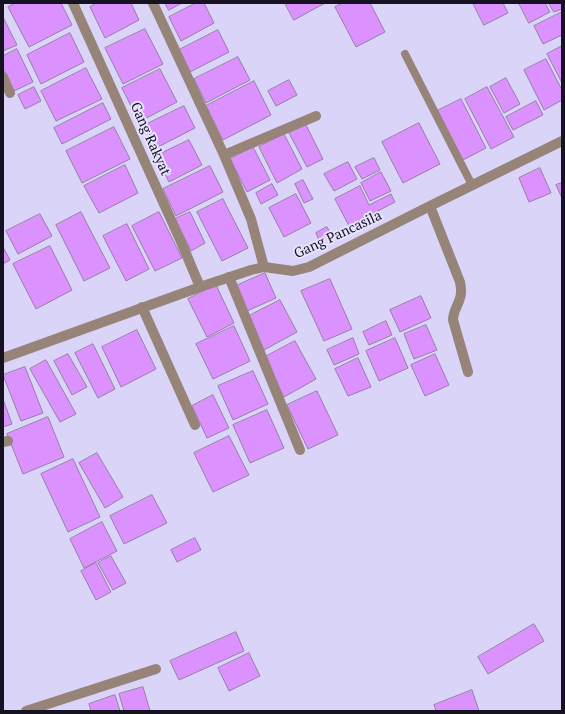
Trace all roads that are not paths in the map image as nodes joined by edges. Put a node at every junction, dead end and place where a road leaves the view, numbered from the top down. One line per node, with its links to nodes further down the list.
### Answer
1 (73, 3): 13 (street, Gang Rakyat)
2 (153, 3): 8 (street)
3 (405, 54): 9 (lane)
4 (3, 77): 5 (street)
5 (10, 93)
6 (316, 116): 8 (street)
7 (562, 142): 9 (street, Gang Pancasila)
8 (224, 155): 11 (street)
9 (472, 185): 10 (street, Gang Pancasila)
10 (430, 206): 11 (street, Gang Pancasila); 16 (street)
11 (264, 267): 12 (street, Gang Pancasila)
12 (229, 277): 13 (street, Gang Pancasila); 18 (street)
13 (200, 287): 14 (street, Gang Pancasila)
14 (142, 307): 15 (street, Gang Pancasila); 17 (street)
15 (3, 358)
16 (468, 372)
17 (195, 424)
18 (300, 450)
19 (156, 668): 20 (street)
20 (26, 711)

